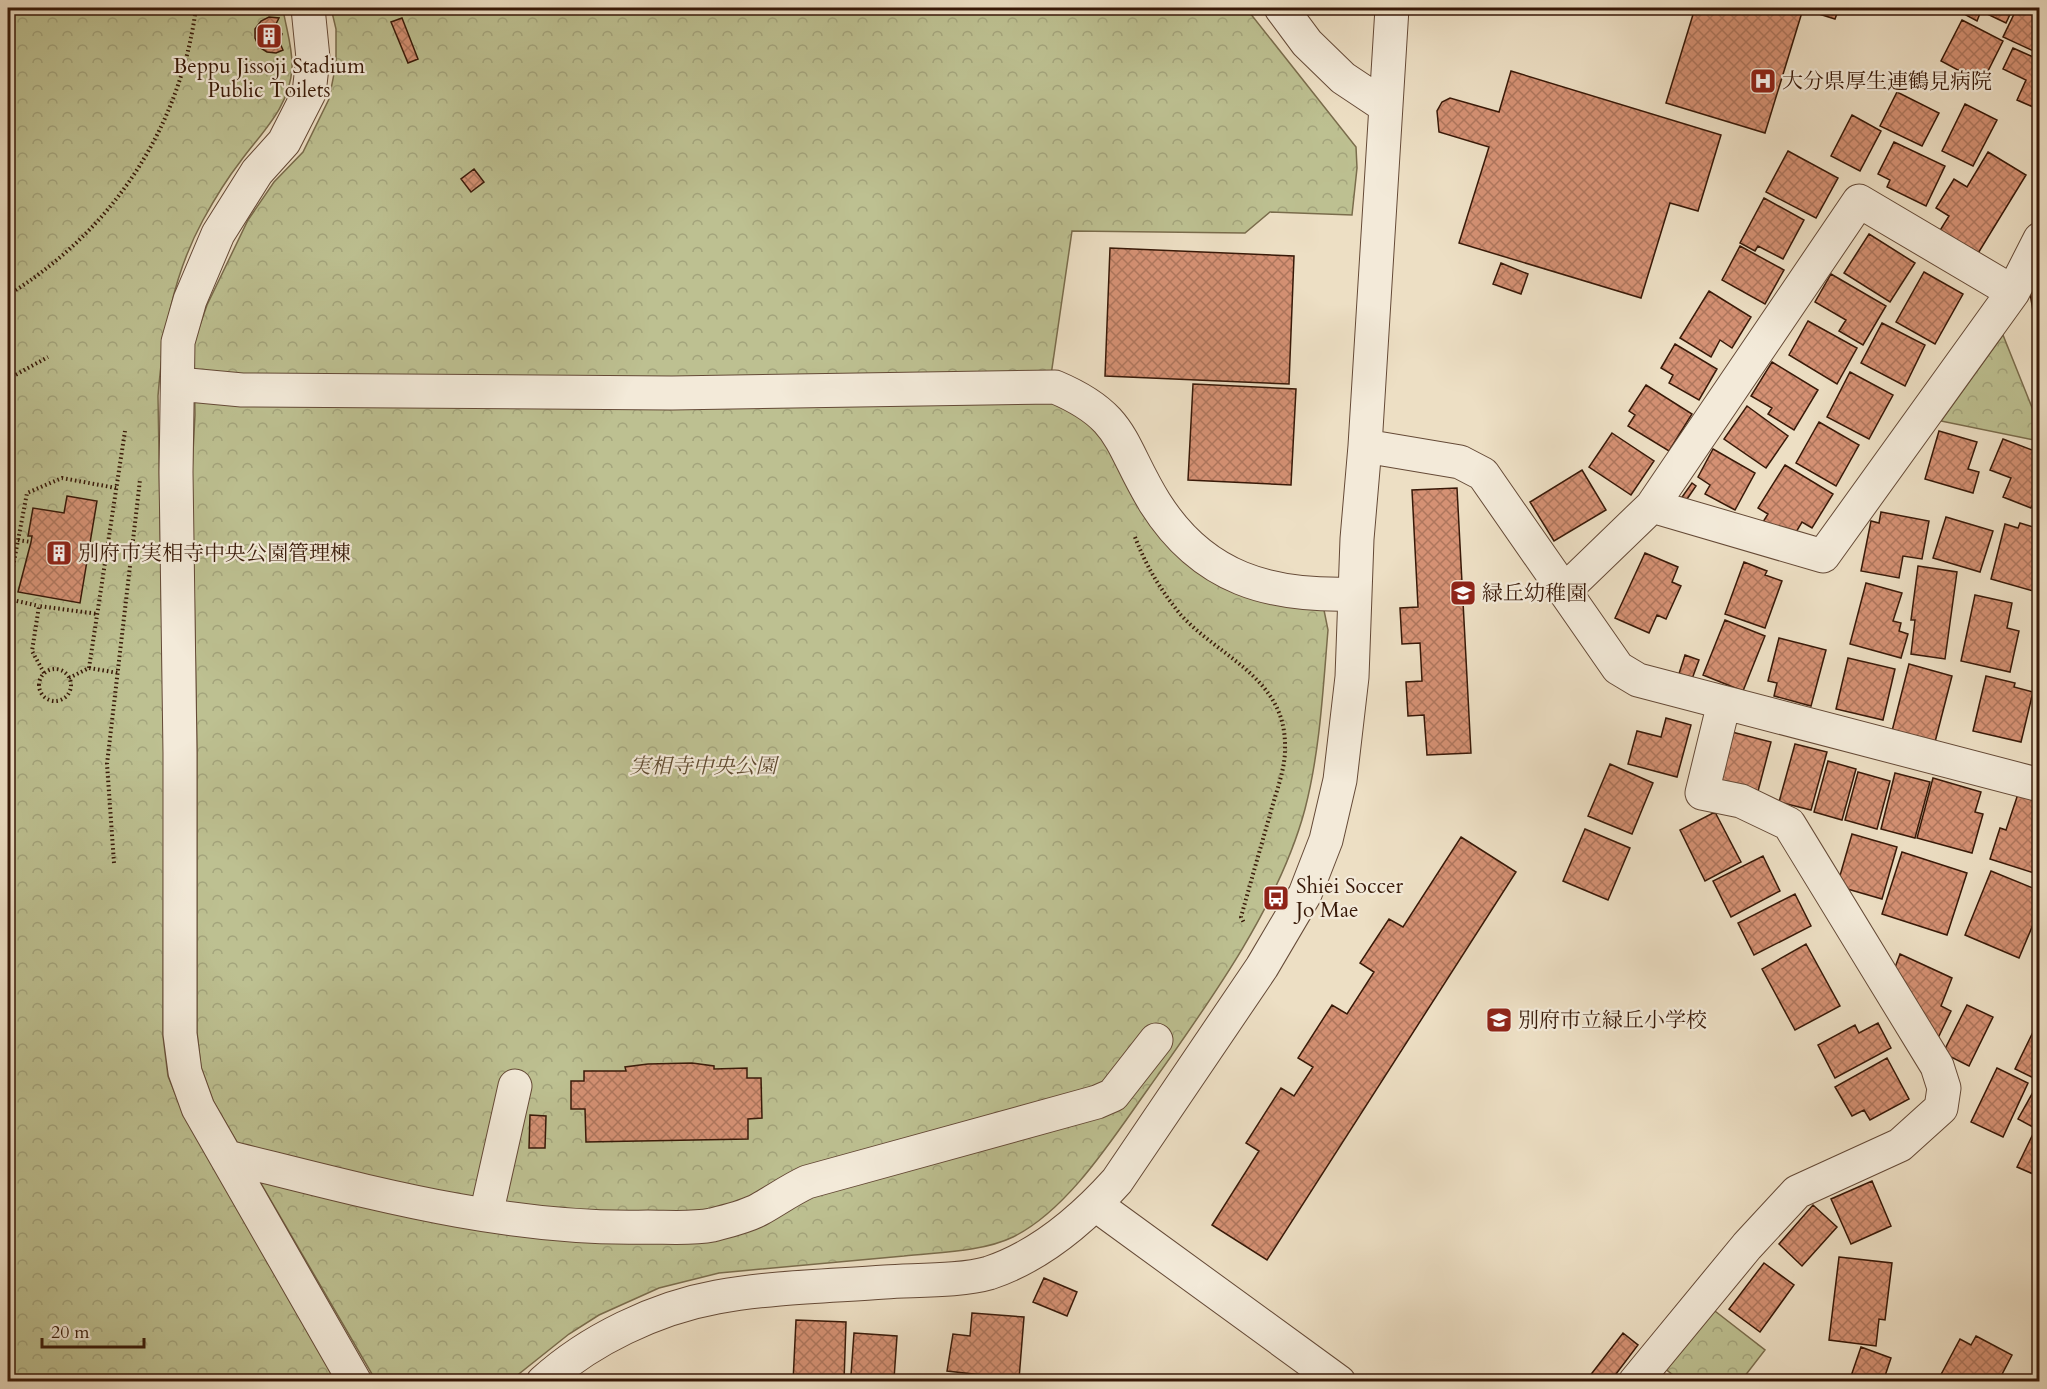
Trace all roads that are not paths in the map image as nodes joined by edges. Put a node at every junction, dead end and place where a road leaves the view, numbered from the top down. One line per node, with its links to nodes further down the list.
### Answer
1 (308, 8): 7 (street)
2 (1281, 8): 4 (street)
3 (1392, 8): 4 (street)
4 (1385, 106): 8 (street)
5 (2040, 239): 6 (street)
6 (2013, 292): 9 (street); 9 (street)
7 (178, 384): 11 (street); 16 (street)
8 (1365, 446): 10 (street); 11 (street)
9 (1652, 506): 10 (street)
10 (1565, 590): 12 (street)
11 (1354, 594): 17 (street)
12 (1724, 703): 13 (street); 22 (street)
13 (2040, 785)
14 (1156, 1040): 18 (street)
15 (514, 1086): 18 (street)
16 (226, 1157): 18 (street); 19 (street)
17 (1095, 1205): 20 (street); 21 (street)
18 (486, 1215)
19 (355, 1382)
20 (543, 1382)
21 (1339, 1382)
22 (1635, 1382)

